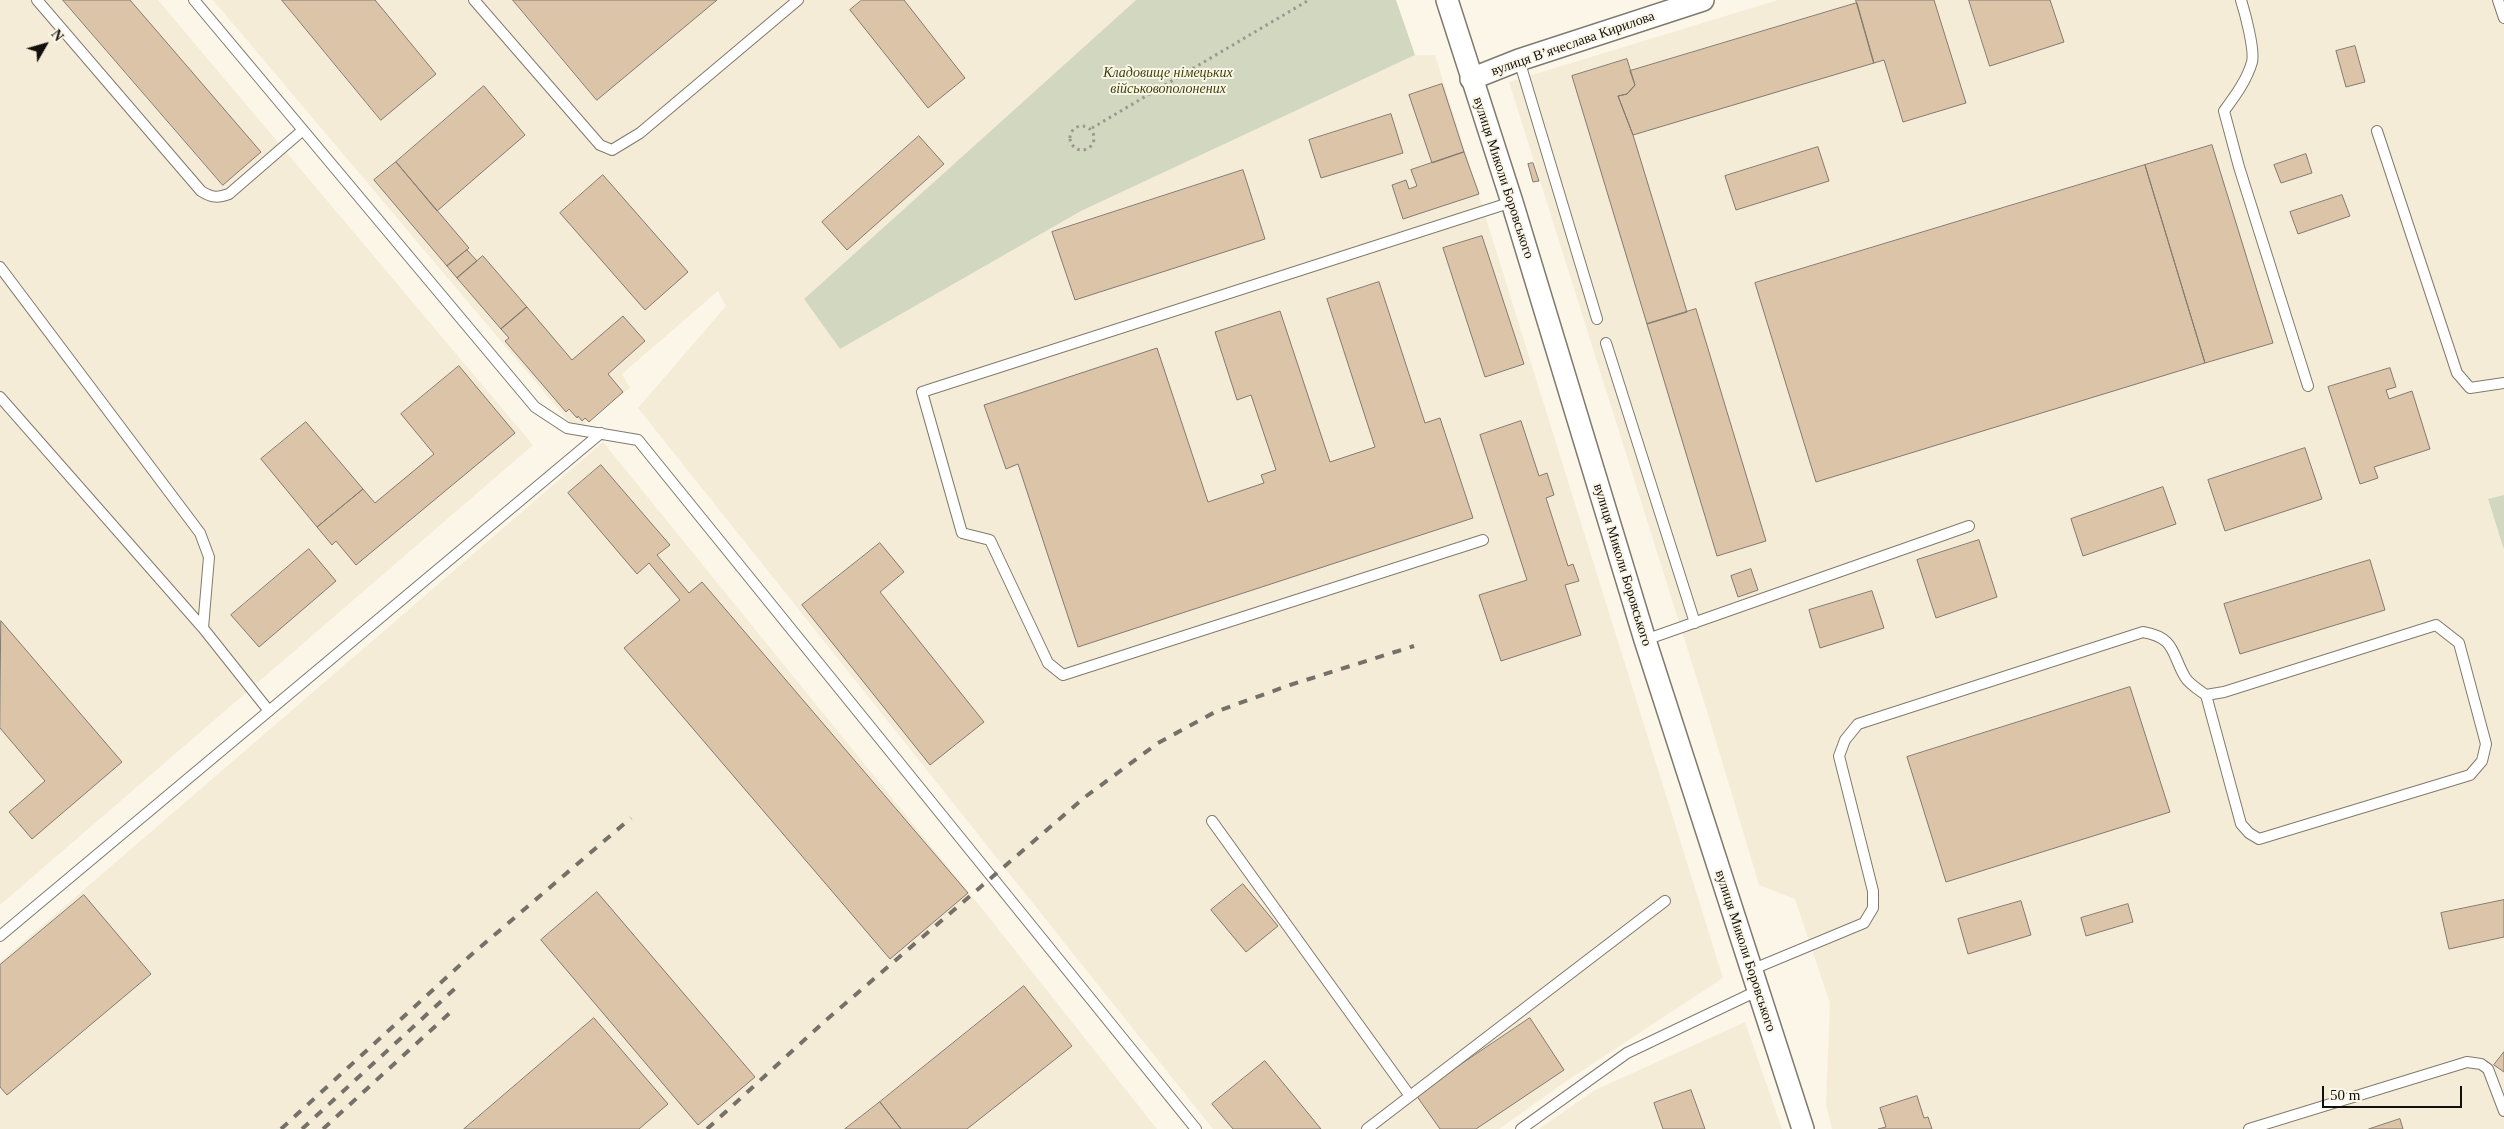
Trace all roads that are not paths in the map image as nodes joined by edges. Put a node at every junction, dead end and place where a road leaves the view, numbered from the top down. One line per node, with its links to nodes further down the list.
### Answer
1 (37, 0): 12 (lane)
2 (194, 0): 12 (lane)
3 (474, 0): 4 (lane)
4 (798, 0)
5 (1447, 0): 11 (street, вулиця Миколи Боровського)
6 (1703, 0): 10 (street, вулиця Вʼячеслава Кирилова)
7 (2241, 0): 19 (lane)
8 (2498, 0): 9 (lane)
9 (2504, 18)
10 (1519, 60): 11 (street, вулиця Вʼячеслава Кирилова); 16 (lane)
11 (1471, 79): 14 (street, вулиця Миколи Боровського)
12 (303, 130): 21 (lane)
13 (2377, 131): 18 (lane)
14 (1512, 202): 23 (lane); 26 (street, вулиця Миколи Боровського)
15 (0, 267): 25 (lane)
16 (1597, 319)
17 (1606, 343): 24 (lane)
18 (2504, 383)
19 (2308, 386)
20 (0, 397): 25 (lane)
21 (601, 433): 28 (lane); 36 (lane)
22 (1969, 526): 24 (lane)
23 (1483, 540)
24 (1695, 623): 26 (lane)
25 (203, 628): 28 (lane)
26 (1645, 640): 32 (street, вулиця Миколи Боровського)
27 (2206, 695): 27 (lane); 32 (lane)
28 (269, 711): 31 (lane)
29 (1212, 821): 34 (lane)
30 (1665, 902): 34 (lane)
31 (0, 936)
32 (1750, 970): 33 (street, вулиця Миколи Боровського)
33 (1757, 991): 38 (lane); 39 (street, вулиця Миколи Боровського)
34 (1410, 1096): 37 (lane)
35 (2504, 1111): 40 (lane)
36 (1196, 1129)
37 (1368, 1129)
38 (1521, 1129)
39 (1803, 1129)
40 (2249, 1129)

